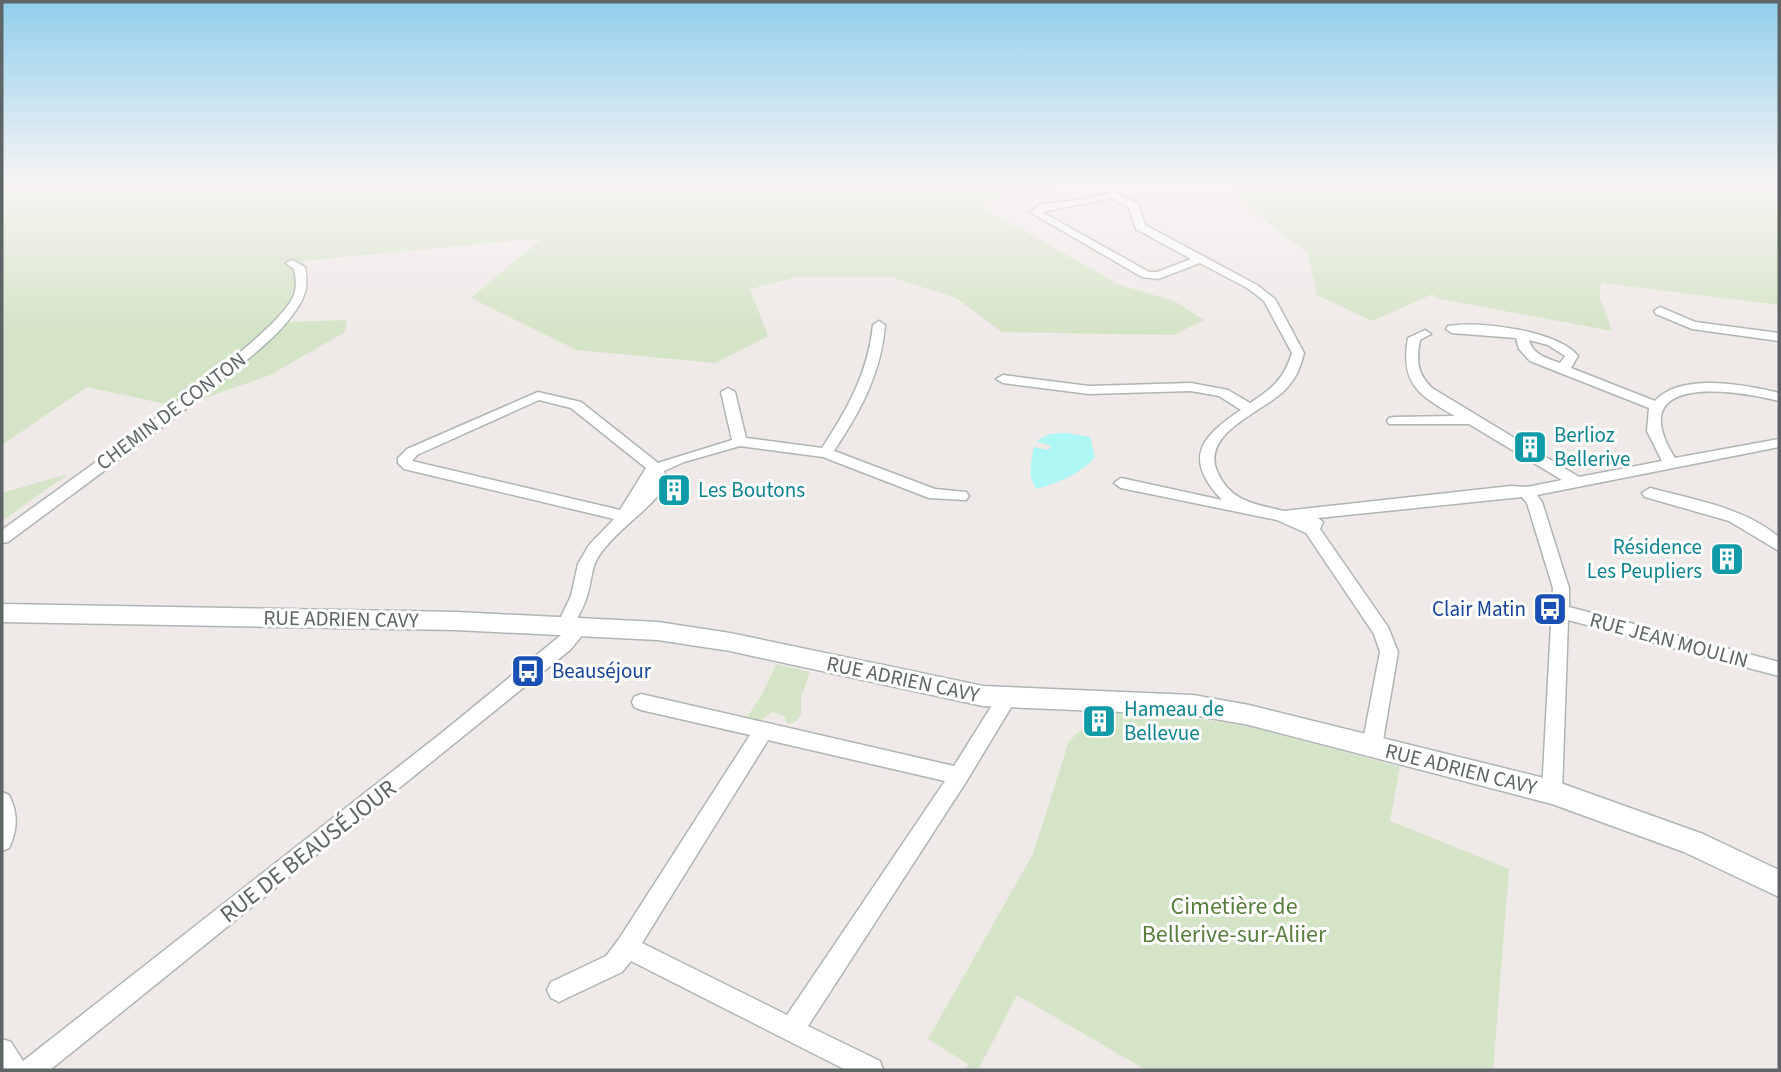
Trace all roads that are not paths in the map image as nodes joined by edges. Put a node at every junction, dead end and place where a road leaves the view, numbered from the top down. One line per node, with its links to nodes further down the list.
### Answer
1 (1072, 233): 3 (street)
2 (1151, 233): 3 (street)
3 (1200, 259): 16 (street)
4 (292, 263): 34 (street, CHEMIN DE CONTON)
5 (1660, 311): 10 (street)
6 (879, 325): 21 (street)
7 (1452, 329): 9 (street)
8 (1425, 334): 17 (street)
9 (1522, 337): 11 (street); 11 (street)
10 (1779, 337)
11 (1563, 369): 15 (street)
12 (1003, 379): 16 (street)
13 (728, 392): 19 (street)
14 (1779, 397): 15 (street)
15 (1656, 406): 22 (street)
16 (1251, 410): 29 (street)
17 (1472, 420): 18 (street); 25 (street)
18 (1394, 421)
19 (740, 442): 21 (street); 23 (street)
20 (1778, 443): 22 (street)
21 (826, 453): 28 (street)
22 (1672, 465): 25 (street)
23 (656, 468): 31 (street); 31 (street)
24 (1121, 483): 29 (street)
25 (1578, 483): 26 (street)
26 (1527, 492): 30 (street); 36 (street, RUE JEAN MOULIN)
27 (1650, 493): 35 (street)
28 (961, 496)
29 (1241, 507): 32 (street)
30 (1320, 512): 32 (street); 33 (street)
31 (625, 516): 38 (street)
32 (1282, 516): 33 (street)
33 (1312, 529): 43 (street)
34 (2, 538)
35 (1779, 545)
36 (1560, 611): 39 (street, RUE JEAN MOULIN); 45 (street, RUE JEAN MOULIN)
37 (2, 613): 38 (main road, RUE ADRIEN CAVY)
38 (574, 625): 40 (main road, RUE ADRIEN CAVY); 54 (street, RUE DE BEAUSÉJOUR)
39 (1779, 669)
40 (1006, 699): 43 (main road, RUE ADRIEN CAVY); 44 (street)
41 (642, 702): 42 (street)
42 (764, 730): 44 (street); 49 (street)
43 (1372, 746): 45 (main road, RUE ADRIEN CAVY)
44 (959, 776): 51 (street)
45 (1552, 792): 48 (main road, RUE ADRIEN CAVY)
46 (2, 801): 47 (street)
47 (2, 841)
48 (1779, 884)
49 (626, 947): 50 (street); 51 (street)
50 (559, 990)
51 (792, 1029): 55 (street)
52 (2, 1051): 53 (street)
53 (14, 1070)
54 (31, 1070)
55 (872, 1070)

